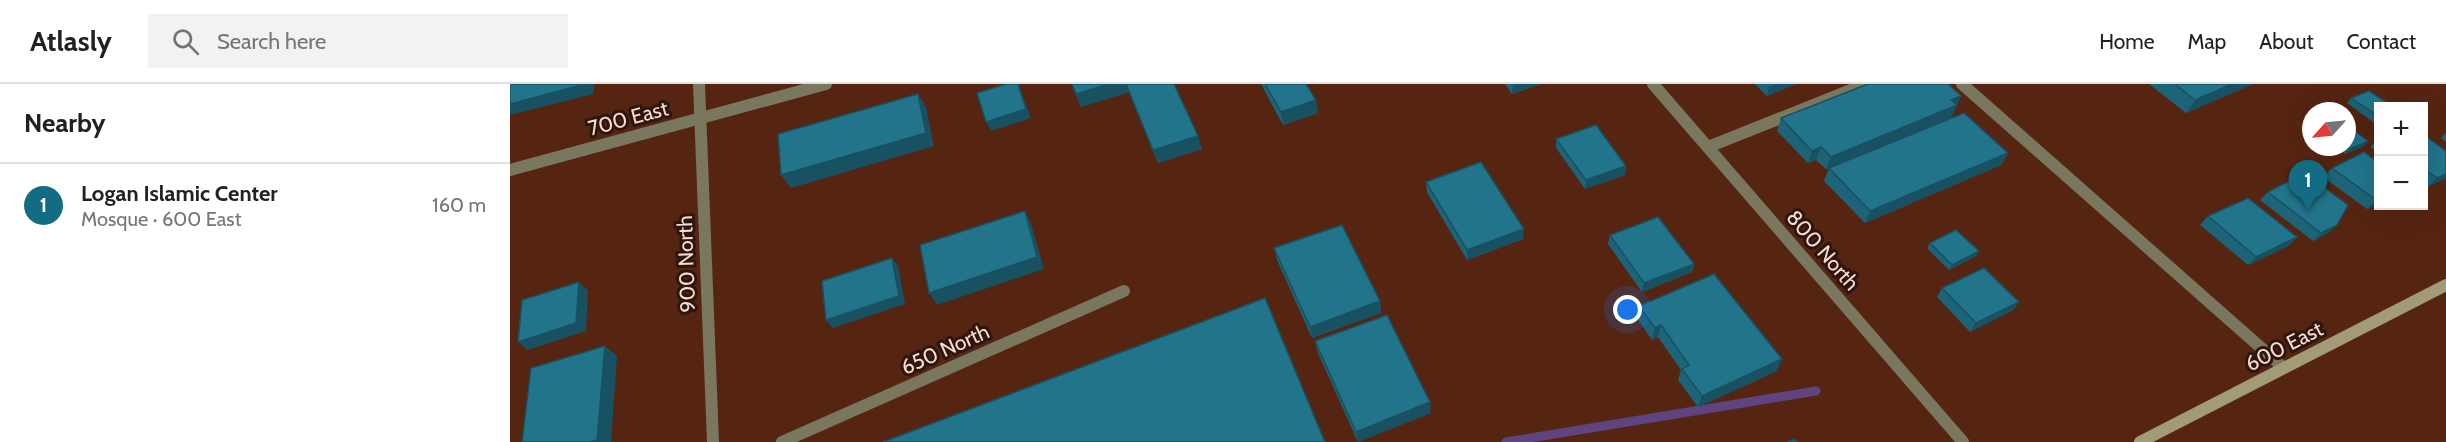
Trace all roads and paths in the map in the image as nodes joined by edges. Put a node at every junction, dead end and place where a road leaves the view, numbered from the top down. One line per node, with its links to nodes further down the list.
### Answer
1 (699, 84): 6 (street, 900 North)
2 (826, 84): 6 (street, 700 East)
3 (1653, 84): 7 (street, 800 North)
4 (1866, 84): 7 (street)
5 (1962, 84): 11 (street)
6 (700, 118): 8 (street, 700 East); 12 (street, 900 North)
7 (1708, 147): 14 (street, 800 North)
8 (510, 170)
9 (2446, 285): 11 (street, 600 East)
10 (1124, 291): 13 (street, 650 North)
11 (2284, 368): 15 (street, 600 East)
12 (713, 442)
13 (782, 442)
14 (1963, 442)
15 (2140, 442)

